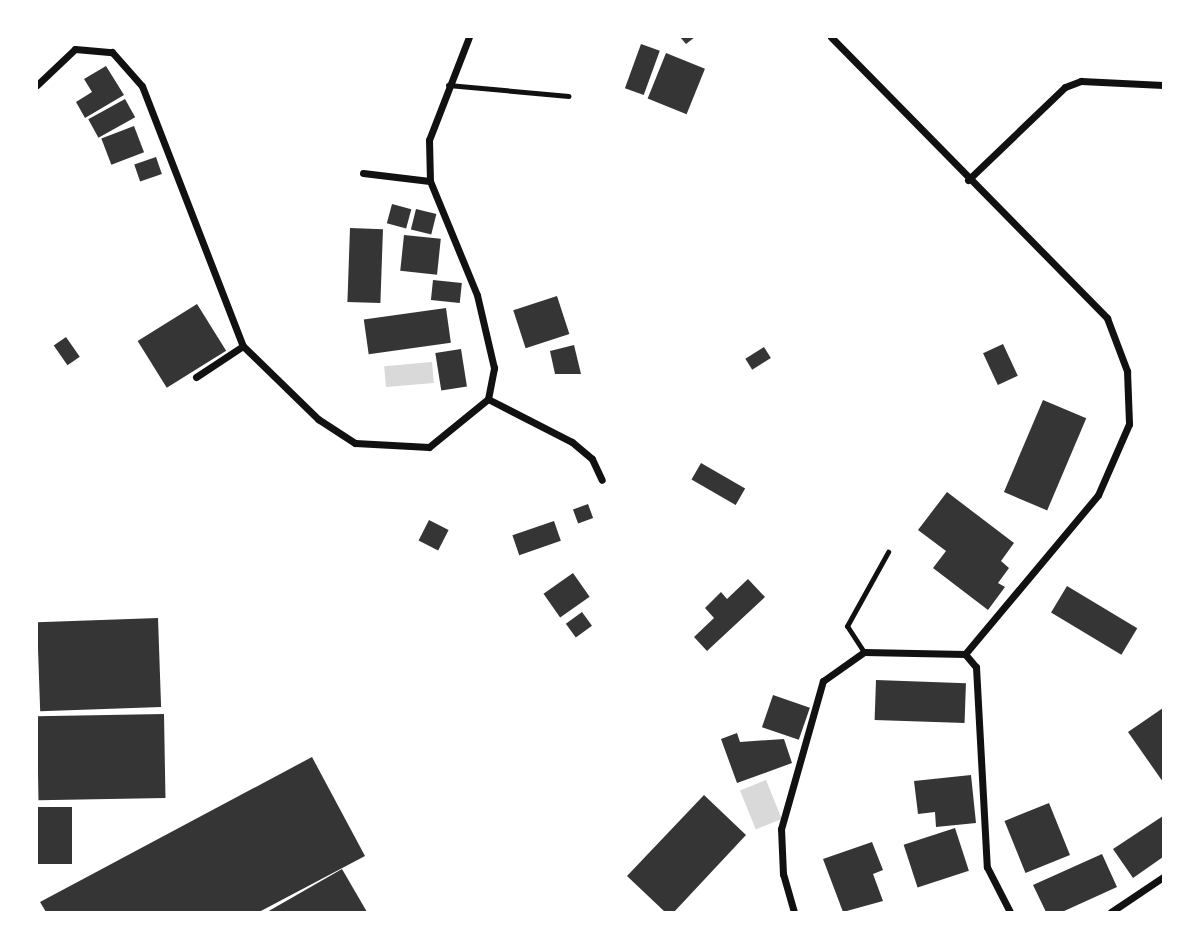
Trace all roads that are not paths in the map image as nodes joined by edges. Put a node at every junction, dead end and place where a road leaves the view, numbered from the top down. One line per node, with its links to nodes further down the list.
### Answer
1 (469, 37): 4 (street)
2 (831, 37): 8 (street)
3 (37, 85): 10 (street)
4 (448, 85): 6 (lane); 9 (street)
5 (1163, 85): 8 (street)
6 (568, 96)
7 (363, 173): 9 (street)
8 (968, 180): 16 (street)
9 (430, 181): 12 (street)
10 (243, 346): 11 (street); 12 (street)
11 (196, 377)
12 (488, 399): 13 (street)
13 (602, 480)
14 (888, 552): 15 (lane)
15 (864, 652): 16 (street); 18 (street)
16 (965, 654): 19 (street)
17 (1163, 877): 20 (street)
18 (794, 912)
19 (1010, 912)
20 (1111, 912)

